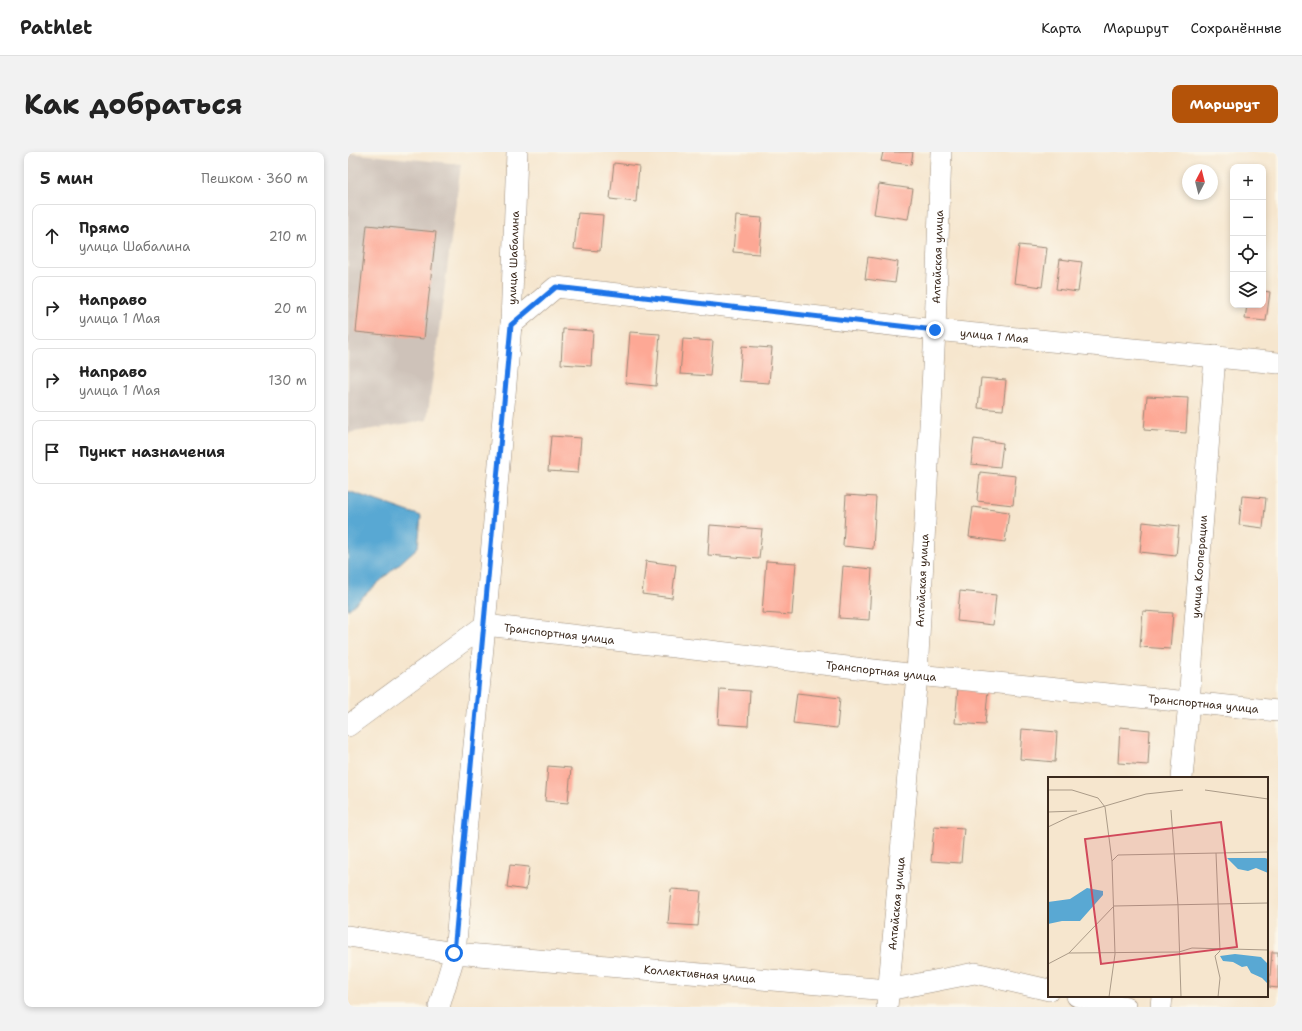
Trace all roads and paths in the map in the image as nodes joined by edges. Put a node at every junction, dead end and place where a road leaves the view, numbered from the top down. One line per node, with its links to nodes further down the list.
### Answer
1 (517, 152): 3 (street, улица Шабалина)
2 (941, 152): 4 (street, Алтайская улица)
3 (511, 325): 4 (street, улица 1 Мая); 7 (street, улица Шабалина)
4 (935, 330): 5 (street, улица 1 Мая); 8 (street, Алтайская улица)
5 (1215, 356): 6 (street, улица 1 Мая); 9 (street, улица Кооперации)
6 (1278, 363)
7 (485, 625): 8 (street, Транспортная улица); 11 (street); 14 (street, улица Шабалина)
8 (917, 675): 9 (street, Транспортная улица); 18 (street, Алтайская улица)
9 (1189, 702): 10 (street, Транспортная улица); 12 (street, улица Кооперации)
10 (1278, 711)
11 (348, 726)
12 (1182, 777)
13 (348, 936): 14 (street, Коллективная улица)
14 (454, 953): 18 (street, Коллективная улица); 19 (street, улица Шабалина)
15 (1048, 990): 18 (street, Коллективная улица)
16 (1081, 997): 20 (street)
17 (1162, 997): 21 (street)
18 (887, 999)
19 (439, 1007)
20 (1126, 1007)
21 (1161, 1007)

